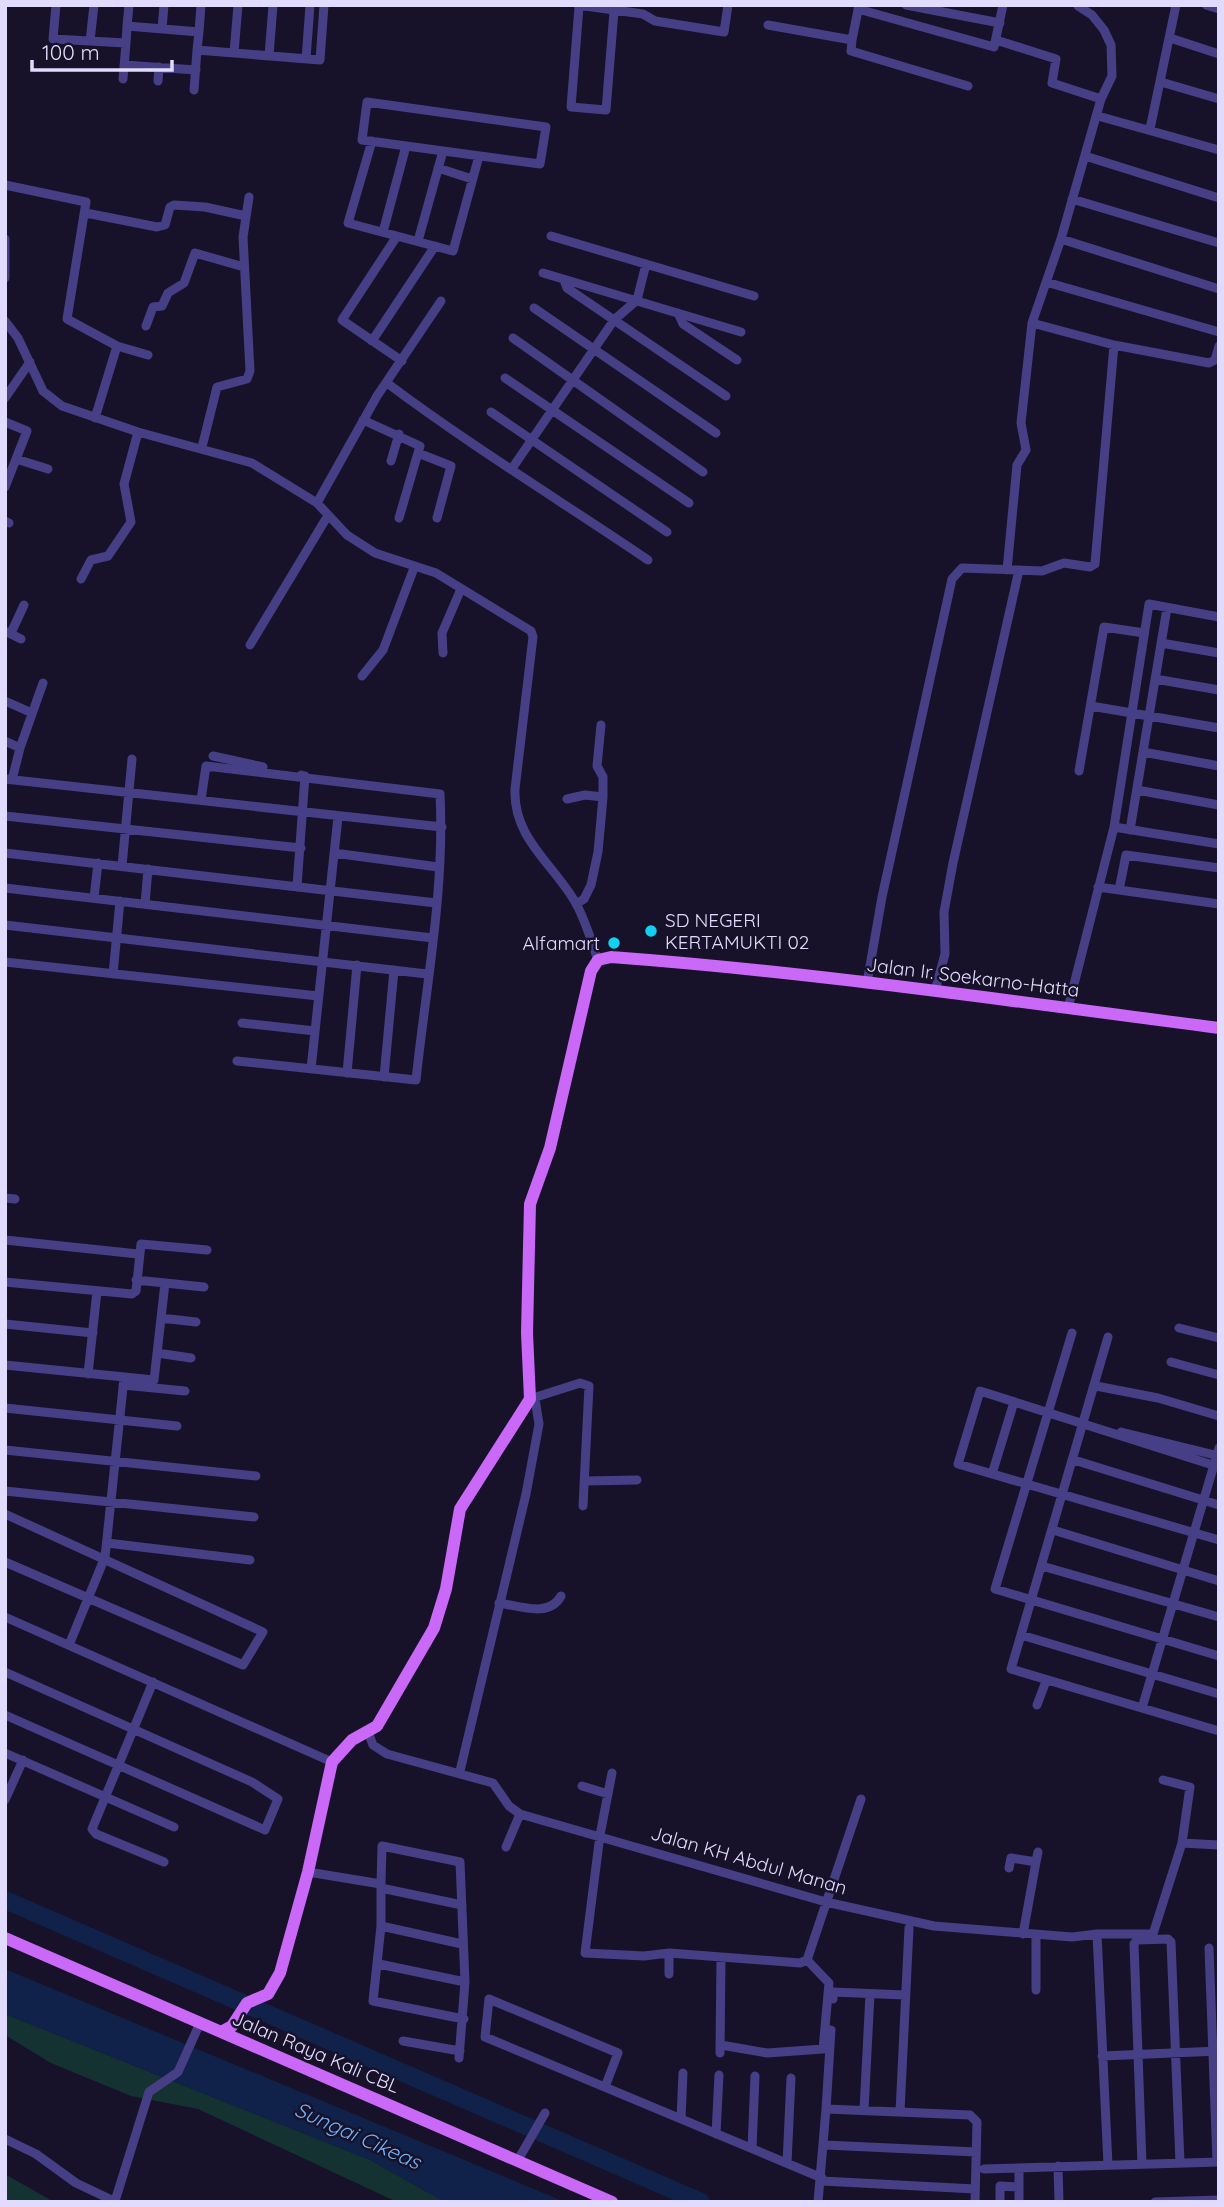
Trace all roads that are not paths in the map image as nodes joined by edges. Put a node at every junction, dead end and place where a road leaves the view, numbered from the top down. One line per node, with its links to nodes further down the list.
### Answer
1 (56, 5): 29 (street)
2 (94, 5): 29 (street)
3 (129, 5): 23 (street)
4 (164, 5): 24 (street)
5 (201, 5): 25 (street)
6 (237, 5): 32 (street)
7 (273, 5): 34 (street)
8 (310, 5): 35 (street)
9 (324, 5): 35 (street)
10 (728, 5): 19 (street)
11 (906, 5): 21 (street)
12 (1003, 5): 21 (street)
13 (1176, 5): 26 (street)
14 (1206, 5): 18 (street)
15 (579, 6): 20 (street); 20 (street)
16 (1078, 6): 44 (street)
17 (859, 7): 27 (street); 28 (street)
18 (1219, 9)
19 (643, 10): 20 (street)
20 (614, 11)
21 (1000, 23): 28 (street)
22 (768, 25): 27 (street)
23 (127, 26): 24 (street); 30 (street)
24 (162, 29): 25 (street)
25 (199, 32): 31 (street)
26 (1170, 38): 33 (street); 41 (street)
27 (852, 40): 42 (street)
28 (996, 40): 44 (street)
29 (90, 41): 30 (street)
30 (125, 43): 36 (street)
31 (197, 50): 32 (street); 38 (street)
32 (234, 53): 34 (street)
33 (1219, 54)
34 (269, 56): 35 (street)
35 (306, 59)
36 (124, 65): 37 (street); 39 (street)
37 (159, 67): 38 (street); 40 (street)
38 (196, 70): 43 (street)
39 (122, 79)
40 (158, 81)
41 (1161, 82): 45 (street); 47 (street)
42 (968, 86)
43 (194, 90)
44 (1101, 99): 46 (street)
45 (1219, 99)
46 (1098, 116): 47 (street); 53 (street)
47 (1150, 129): 50 (street)
48 (372, 141): 49 (street); 52 (street); 62 (street)
49 (406, 146): 51 (street); 62 (street)
50 (1219, 150)
51 (443, 151): 52 (street); 54 (street)
52 (479, 156): 55 (street)
53 (1085, 156): 58 (street); 59 (street)
54 (438, 168): 55 (street); 67 (street)
55 (472, 179): 69 (street)
56 (5, 185): 60 (street)
57 (249, 197): 61 (street)
58 (1219, 198)
59 (1072, 199): 66 (street); 68 (street)
60 (86, 213): 61 (street); 91 (street)
61 (246, 216): 71 (street)
62 (383, 232): 63 (street)
63 (397, 236): 67 (street); 89 (street)
64 (551, 236): 70 (street)
65 (5, 239): 73 (street)
66 (1060, 239): 75 (street); 76 (street)
67 (418, 241): 69 (street)
68 (1219, 243)
69 (435, 246): 89 (street)
70 (646, 264): 77 (street); 78 (street)
71 (244, 267): 85 (street); 112 (street)
72 (543, 273): 74 (street)
73 (5, 278)
74 (564, 280): 78 (street); 82 (street)
75 (1046, 282): 84 (street); 87 (street)
76 (1219, 289)
77 (754, 296)
78 (637, 300): 81 (street); 82 (street)
79 (441, 301): 96 (street)
80 (534, 308): 93 (street)
81 (678, 313): 86 (street); 95 (street)
82 (614, 320): 93 (street); 101 (street)
83 (5, 321): 97 (street)
84 (1032, 323): 90 (street); 128 (street)
85 (146, 326)
86 (741, 332)
87 (1219, 332)
88 (513, 338): 99 (street)
89 (372, 341): 96 (street)
90 (1114, 345): 92 (street); 129 (street)
91 (117, 346): 94 (street); 105 (street)
92 (1219, 346)
93 (594, 351): 99 (street); 109 (street)
94 (148, 355)
95 (737, 360)
96 (402, 361): 100 (street)
97 (30, 362): 102 (street); 105 (street)
98 (505, 378): 103 (street)
99 (573, 380): 103 (street); 118 (street)
100 (387, 383): 106 (street); 116 (street)
101 (726, 396)
102 (5, 398)
103 (552, 411): 111 (street); 121 (street)
104 (491, 412): 111 (street)
105 (95, 418): 108 (street)
106 (363, 420): 110 (street); 120 (street)
107 (5, 422): 114 (street)
108 (138, 432): 112 (street); 130 (street)
109 (716, 433)
110 (399, 434): 113 (street); 115 (street)
111 (532, 440): 116 (street); 125 (street)
112 (202, 447): 120 (street)
113 (418, 453): 123 (street); 124 (street)
114 (16, 458): 117 (street); 119 (street)
115 (391, 461)
116 (513, 467): 126 (street)
117 (48, 470)
118 (703, 472)
119 (5, 487)
120 (317, 503): 122 (street)
121 (689, 503)
122 (327, 517): 127 (street); 139 (street)
123 (437, 517)
124 (399, 518)
125 (667, 532)
126 (648, 560)
127 (414, 568): 131 (street); 142 (street)
128 (1007, 570): 129 (street); 206 (street)
129 (1018, 570): 207 (street)
130 (81, 579)
131 (461, 589): 140 (street); 193 (street)
132 (24, 605): 135 (street)
133 (1167, 608): 134 (street); 136 (street); 138 (street)
134 (1219, 617)
135 (8, 632): 137 (street)
136 (1144, 633): 147 (street); 149 (street)
137 (21, 639)
138 (1161, 643): 141 (street); 143 (street)
139 (250, 645)
140 (443, 653)
141 (1219, 653)
142 (362, 676)
143 (1155, 679): 145 (street); 150 (street)
144 (43, 683): 148 (street)
145 (1219, 690)
146 (5, 701): 148 (street)
147 (1091, 706): 149 (street); 159 (street)
148 (32, 713): 154 (street)
149 (1132, 713): 150 (street); 172 (street)
150 (1149, 716): 152 (street); 155 (street)
151 (601, 725): 164 (street)
152 (1219, 728)
153 (5, 741): 154 (street)
154 (20, 748): 161 (street)
155 (1143, 752): 158 (street); 162 (street)
156 (213, 756): 160 (street)
157 (132, 759): 163 (street)
158 (1219, 766)
159 (1079, 771)
160 (304, 776): 166 (street); 168 (street); 171 (street)
161 (9, 780): 163 (street)
162 (1137, 790): 167 (street); 174 (street)
163 (129, 791): 166 (street); 173 (street)
164 (603, 797): 165 (street); 193 (street)
165 (567, 799)
166 (201, 800): 168 (street)
167 (1219, 805)
168 (303, 813): 170 (street); 176 (street)
169 (5, 816): 173 (street)
170 (338, 817): 171 (street); 178 (street)
171 (442, 827): 181 (street)
172 (1114, 827): 174 (street); 185 (street)
173 (126, 828): 176 (street); 180 (street)
174 (1130, 830): 175 (street)
175 (1219, 844)
176 (300, 848): 184 (street)
177 (5, 853): 179 (street)
178 (334, 853): 181 (street); 187 (street)
179 (98, 863): 180 (street); 189 (street)
180 (122, 866): 183 (street)
181 (438, 867): 191 (street)
182 (1219, 868): 188 (street)
183 (148, 869): 184 (street); 192 (street)
184 (297, 886): 187 (street)
185 (1098, 887): 188 (street); 209 (street)
186 (5, 888): 189 (street)
187 (328, 889): 191 (street); 195 (street)
188 (1119, 890): 194 (street)
189 (94, 898): 190 (street)
190 (120, 901): 192 (street); 197 (street)
191 (436, 903): 198 (street)
192 (145, 904): 195 (street)
193 (576, 904): 200 (street)
194 (1219, 904)
195 (325, 923): 198 (street); 199 (street)
196 (5, 925): 197 (street)
197 (116, 937): 199 (street); 204 (street)
198 (433, 938): 205 (street)
199 (321, 960): 202 (street); 208 (street)
200 (598, 960): 206 (main road, Jalan Ir. Soekarno-Hatta); 242 (main road)
201 (5, 962): 204 (street)
202 (357, 965): 203 (street); 215 (street)
203 (394, 970): 205 (street); 216 (street)
204 (113, 974): 208 (street)
205 (427, 975): 216 (street)
206 (867, 983): 207 (main road, Jalan Ir. Soekarno-Hatta)
207 (935, 990): 209 (main road, Jalan Ir. Soekarno-Hatta)
208 (318, 996): 212 (street)
209 (1068, 1008): 211 (main road, Jalan Ir. Soekarno-Hatta)
210 (242, 1023): 212 (street)
211 (1219, 1028)
212 (314, 1031): 214 (street)
213 (237, 1061): 214 (street)
214 (311, 1069): 215 (street)
215 (347, 1073): 216 (street)
216 (384, 1077)
217 (5, 1240): 219 (street)
218 (208, 1250): 219 (street)
219 (138, 1254): 220 (street)
220 (136, 1280): 222 (street); 224 (street)
221 (5, 1282): 224 (street)
222 (165, 1283): 223 (street); 225 (street)
223 (204, 1287)
224 (97, 1291): 229 (street)
225 (161, 1318): 226 (street); 233 (street)
226 (196, 1322)
227 (5, 1324): 229 (street)
228 (1179, 1328): 232 (street)
229 (93, 1333): 237 (street)
230 (1072, 1333): 245 (street)
231 (1108, 1337): 240 (street)
232 (1219, 1338)
233 (157, 1353): 234 (street); 239 (street)
234 (191, 1358)
235 (1171, 1363): 238 (street)
236 (5, 1365): 237 (street)
237 (88, 1374): 239 (street)
238 (1219, 1375)
239 (123, 1381): 241 (street); 247 (street)
240 (1096, 1386): 246 (street); 248 (street)
241 (185, 1391)
242 (532, 1394): 258 (street); 281 (street); 299 (main road)
243 (1014, 1402): 245 (street); 255 (street); 255 (street)
244 (5, 1408): 247 (street)
245 (1048, 1413): 248 (street); 259 (street)
246 (1219, 1416)
247 (119, 1420): 249 (street); 253 (street)
248 (1085, 1424): 251 (street); 252 (street); 254 (street)
249 (177, 1426)
250 (5, 1450): 253 (street)
251 (1218, 1453): 254 (street)
252 (1074, 1460): 261 (street); 262 (street)
253 (115, 1462): 256 (street); 263 (street)
254 (1216, 1466): 262 (street)
255 (992, 1474): 259 (street)
256 (256, 1476)
257 (637, 1480): 258 (street)
258 (585, 1481): 265 (street)
259 (1027, 1484): 261 (street); 280 (street)
260 (5, 1491): 263 (street)
261 (1063, 1495): 268 (street); 269 (street)
262 (1204, 1500): 264 (street); 269 (street)
263 (111, 1502): 267 (street); 271 (street)
264 (1219, 1505)
265 (583, 1506)
266 (5, 1514): 272 (street)
267 (254, 1517)
268 (1053, 1530): 275 (street); 276 (street)
269 (1194, 1532): 270 (street); 276 (street)
270 (1219, 1540)
271 (107, 1543): 272 (street); 273 (street)
272 (104, 1557): 279 (street); 279 (street)
273 (250, 1560)
274 (5, 1562): 279 (street)
275 (1042, 1566): 280 (street); 282 (street)
276 (1183, 1570): 277 (street); 282 (street)
277 (1219, 1581)
278 (561, 1596): 281 (street)
279 (88, 1600): 287 (street)
280 (1032, 1600): 285 (street); 286 (street)
281 (499, 1603): 304 (street)
282 (1173, 1604): 284 (street); 286 (street)
283 (5, 1617): 287 (street)
284 (1219, 1618)
285 (1021, 1635): 290 (street); 291 (street)
286 (1163, 1639): 288 (street); 290 (street)
287 (69, 1645): 292 (street)
288 (1219, 1656)
289 (5, 1672): 297 (street)
290 (1152, 1674): 293 (street); 295 (street)
291 (1046, 1681): 294 (street); 295 (street)
292 (153, 1682): 297 (street); 302 (street)
293 (1219, 1694)
294 (1037, 1704)
295 (1142, 1708): 298 (street)
296 (5, 1715): 303 (street)
297 (133, 1728): 303 (street); 303 (street)
298 (1219, 1731)
299 (364, 1734): 302 (main road); 304 (street)
300 (5, 1753): 301 (street)
301 (23, 1760): 309 (street); 310 (street)
302 (332, 1762): 322 (main road)
303 (117, 1765): 310 (street)
304 (460, 1771): 312 (street)
305 (612, 1773): 308 (street)
306 (1163, 1780): 315 (street)
307 (582, 1786): 308 (street)
308 (608, 1794): 314 (street)
309 (6, 1797)
310 (105, 1797): 313 (street); 319 (street)
311 (861, 1799): 324 (street)
312 (520, 1814): 314 (street, Jalan KH Abdul Manan); 317 (street)
313 (174, 1827)
314 (600, 1835): 324 (street, Jalan KH Abdul Manan); 334 (street)
315 (1182, 1843): 316 (street); 329 (street, Jalan KH Abdul Manan)
316 (1219, 1845)
317 (506, 1847)
318 (1038, 1852): 320 (street)
319 (164, 1862)
320 (1036, 1862): 321 (street); 328 (street)
321 (1009, 1868)
322 (308, 1872): 323 (street); 347 (main road)
323 (381, 1886): 325 (street); 325 (street); 326 (street)
324 (826, 1902): 328 (street, Jalan KH Abdul Manan); 336 (street)
325 (462, 1905): 332 (street)
326 (381, 1926): 332 (street); 337 (street)
327 (909, 1928): 343 (street)
328 (1023, 1934): 330 (street, Jalan KH Abdul Manan)
329 (1097, 1934): 330 (street, Jalan KH Abdul Manan); 352 (street)
330 (1036, 1936): 341 (street)
331 (5, 1938): 346 (main road, Jalan Raya Kali CBL)
332 (462, 1944): 340 (street)
333 (1209, 1948): 339 (street)
334 (669, 1953): 335 (street); 338 (street)
335 (721, 1958): 336 (street); 336 (street)
336 (807, 1961)
337 (379, 1965): 340 (street); 345 (street)
338 (669, 1974)
339 (1214, 1978): 344 (street)
340 (465, 1982): 345 (street)
341 (1036, 1990)
342 (870, 1994): 343 (street); 359 (street); 360 (street)
343 (905, 1995): 361 (street)
344 (1215, 2014): 349 (street)
345 (464, 2019): 348 (street)
346 (197, 2025): 347 (main road, Jalan Raya Kali CBL); 383 (street)
347 (221, 2032): 370 (main road, Jalan Raya Kali CBL)
348 (403, 2041)
349 (1215, 2051): 351 (street); 358 (street)
350 (1140, 2054): 351 (street); 351 (street); 352 (street); 374 (street)
351 (1176, 2054): 373 (street)
352 (1102, 2056): 375 (street)
353 (683, 2073): 363 (street)
354 (719, 2075): 365 (street)
355 (755, 2076): 368 (street)
356 (791, 2078): 372 (street)
357 (605, 2087): 357 (street); 363 (street)
358 (1217, 2088): 364 (street)
359 (826, 2109): 360 (street); 367 (street)
360 (864, 2110): 361 (street)
361 (900, 2112): 369 (street)
362 (545, 2113): 370 (street)
363 (681, 2119): 365 (street)
364 (1217, 2124): 371 (street)
365 (716, 2134): 368 (street)
366 (5, 2139): 383 (street)
367 (825, 2145): 369 (street); 379 (street)
368 (751, 2148): 372 (street)
369 (976, 2152): 381 (street)
370 (518, 2160): 384 (main road, Jalan Raya Kali CBL)
371 (1218, 2162): 373 (street)
372 (787, 2163): 379 (street)
373 (1180, 2163): 374 (street)
374 (1142, 2164): 375 (street)
375 (1108, 2165): 376 (street)
376 (1058, 2166): 377 (street); 389 (street)
377 (1019, 2168): 378 (street); 380 (street)
378 (984, 2169)
379 (822, 2180): 381 (street); 385 (street)
380 (1019, 2187): 387 (street); 388 (street)
381 (975, 2189): 386 (street)
382 (1219, 2200): 390 (street)
383 (116, 2201)
384 (612, 2202)
385 (818, 2202)
386 (975, 2202)
387 (1000, 2202)
388 (1019, 2202)
389 (1059, 2202)
390 (1155, 2202)

